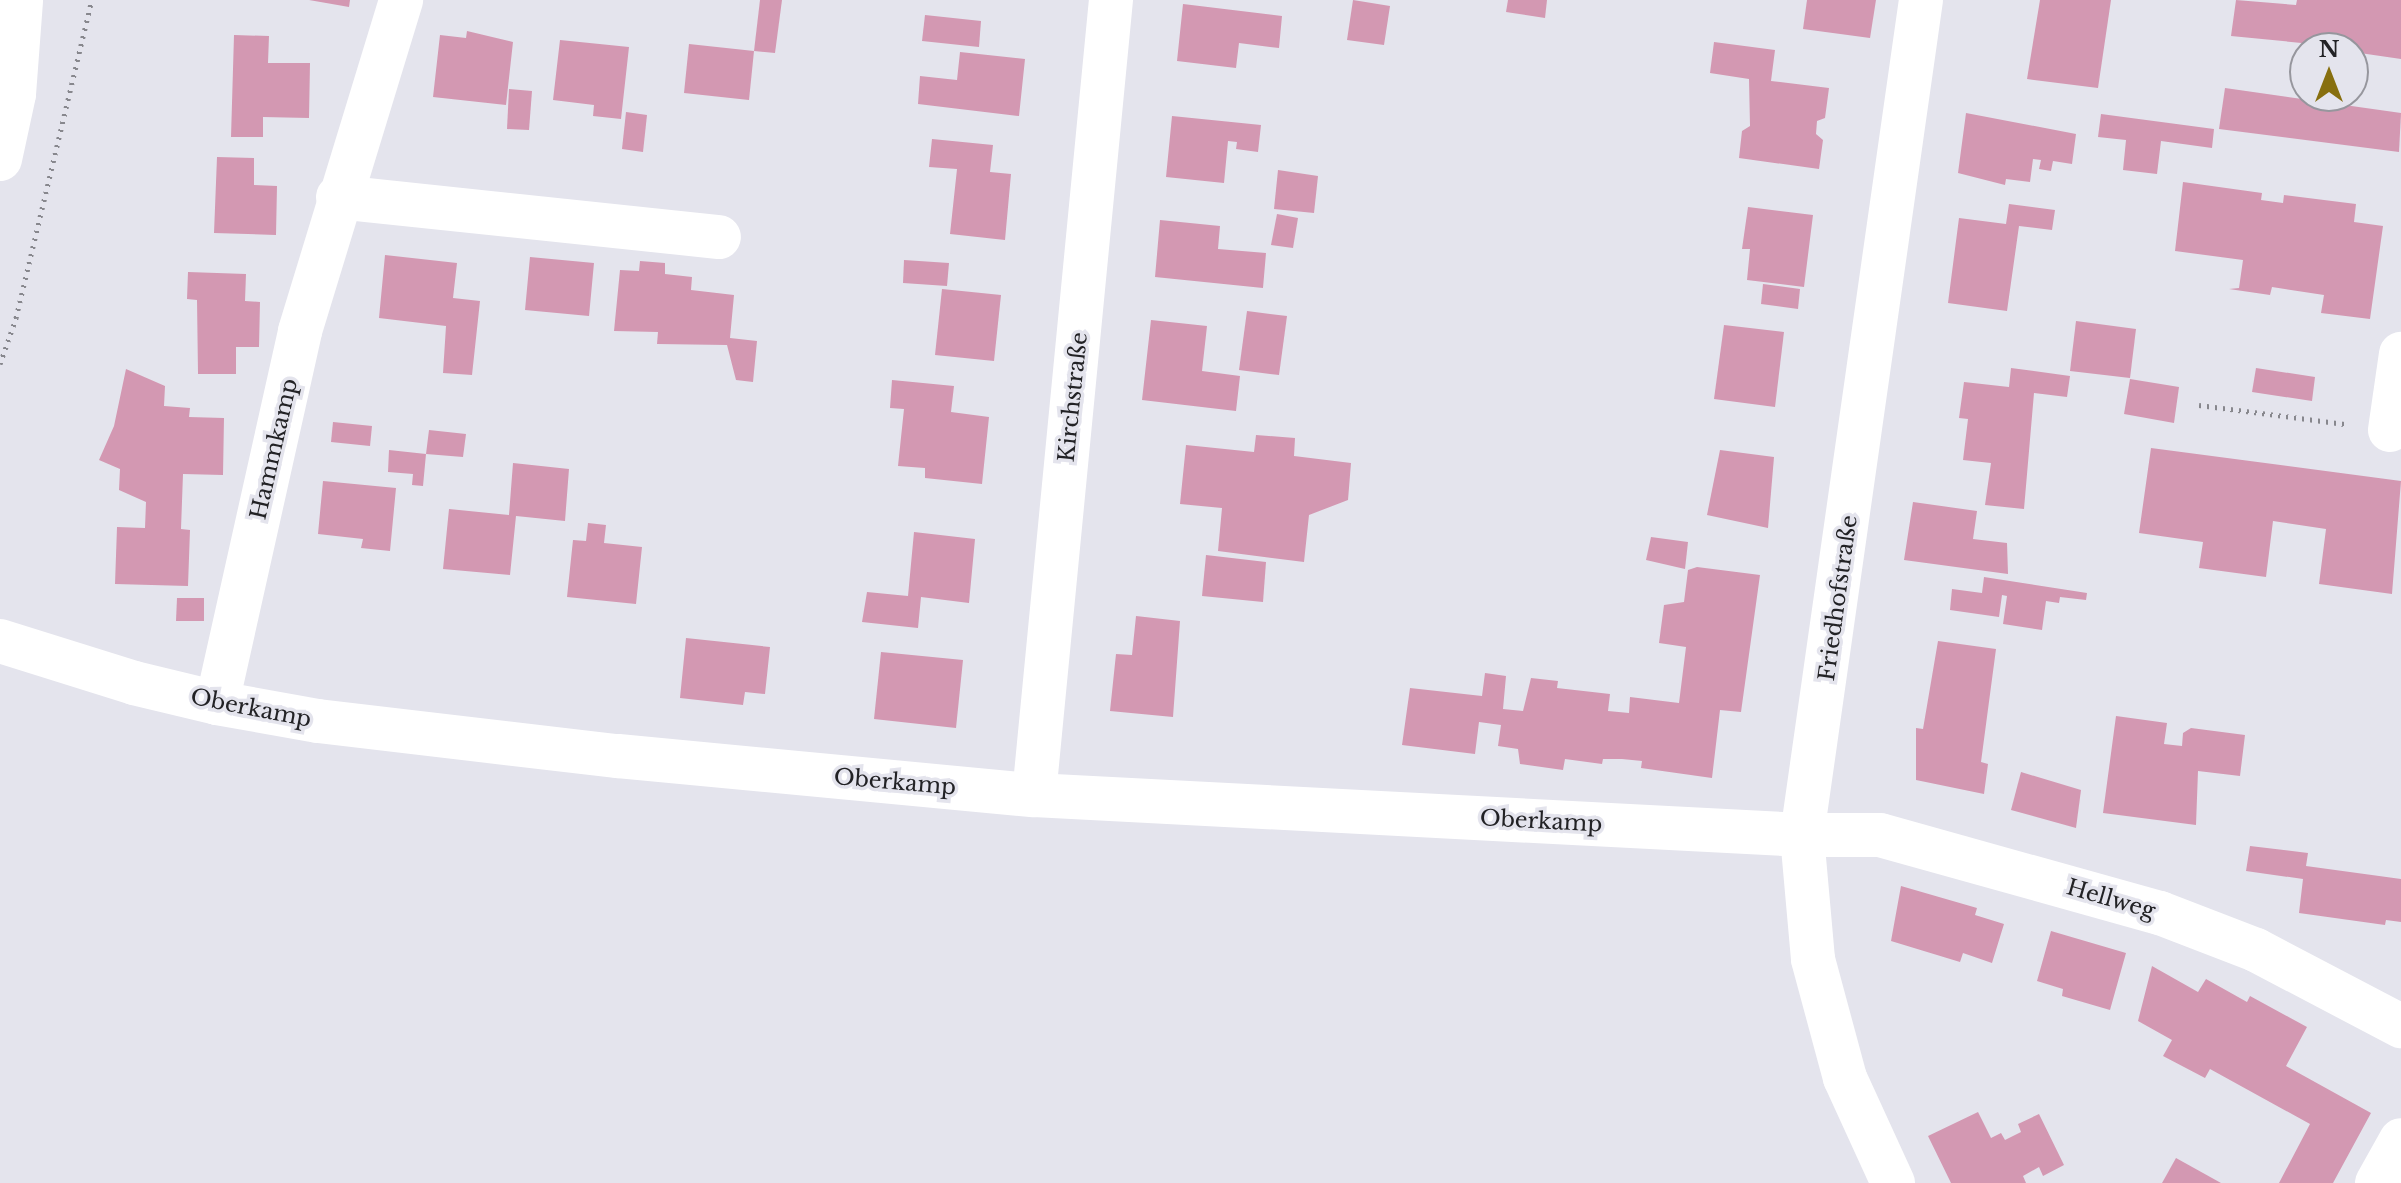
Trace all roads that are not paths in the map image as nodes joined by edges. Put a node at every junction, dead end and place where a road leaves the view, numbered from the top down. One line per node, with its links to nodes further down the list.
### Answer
1 (21, 0): 5 (street)
2 (401, 0): 6 (street, Hammkamp)
3 (1111, 0): 12 (street, Kirchstraße)
4 (1921, 0): 13 (street, Friedhofstraße)
5 (0, 159)
6 (338, 197): 7 (street); 11 (street, Hammkamp)
7 (719, 237)
8 (2401, 354): 9 (street)
9 (2390, 430)
10 (0, 641): 11 (street, Oberkamp)
11 (217, 703): 12 (street, Oberkamp)
12 (1034, 795): 13 (street, Oberkamp)
13 (1802, 835): 14 (street, Hellweg); 16 (street, Friedhofstraße)
14 (2401, 1026)
15 (2401, 1140): 17 (street)
16 (1893, 1183)
17 (2377, 1183)

